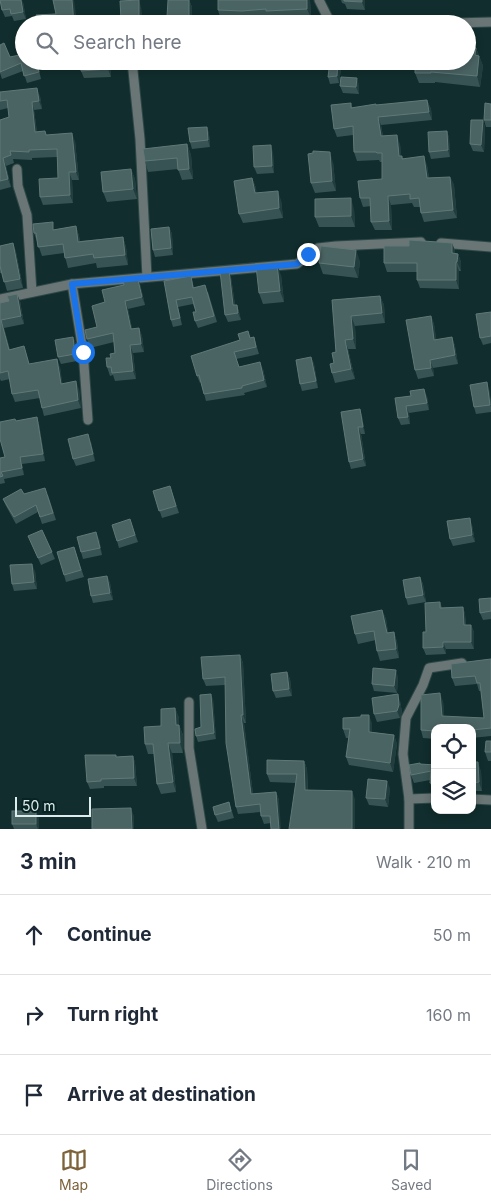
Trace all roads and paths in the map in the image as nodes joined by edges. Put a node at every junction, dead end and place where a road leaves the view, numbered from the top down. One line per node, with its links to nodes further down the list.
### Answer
1 (319, 0): 2 (street)
2 (326, 15)
3 (476, 22): 4 (street)
4 (491, 22)
5 (133, 70): 8 (street)
6 (17, 170): 10 (street)
7 (491, 247): 8 (street)
8 (147, 277): 9 (street)
9 (72, 284): 10 (street); 12 (street)
10 (32, 292): 11 (street)
11 (0, 299)
12 (88, 420)
13 (473, 662): 16 (street)
14 (189, 702): 19 (street)
15 (431, 798): 16 (street)
16 (409, 799): 20 (street)
17 (476, 799): 18 (street)
18 (491, 800)
19 (202, 829)
20 (409, 829)

